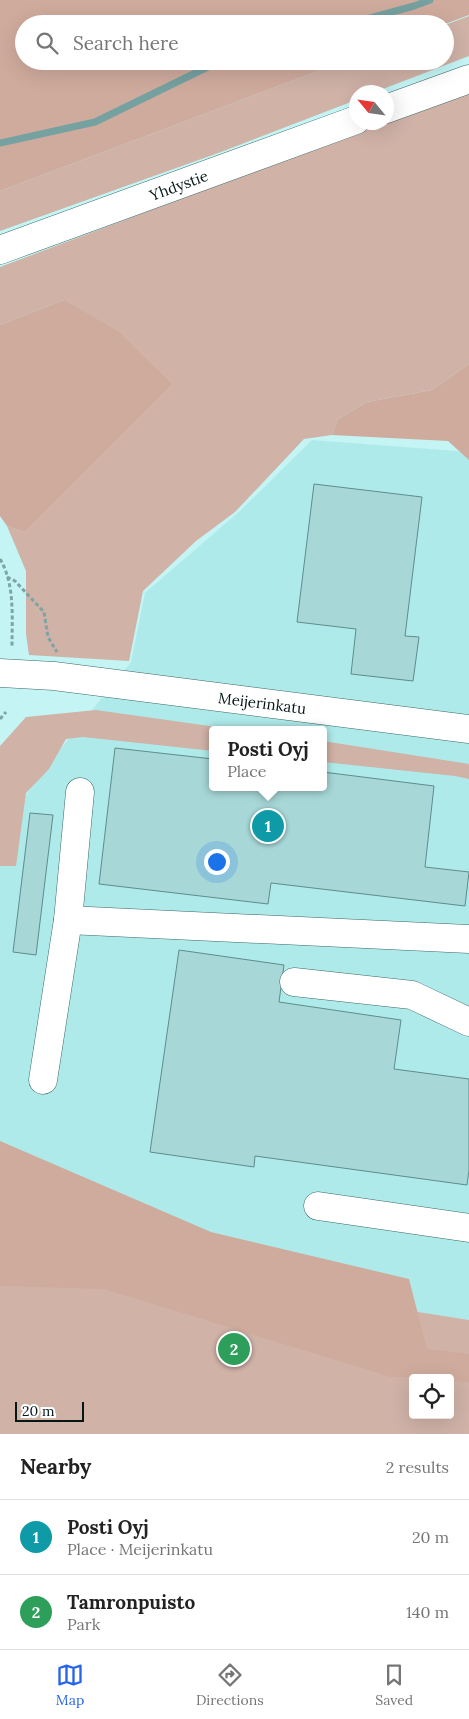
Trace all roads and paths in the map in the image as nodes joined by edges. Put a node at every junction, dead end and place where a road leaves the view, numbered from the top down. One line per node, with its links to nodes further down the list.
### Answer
1 (469, 78): 2 (main road)
2 (394, 106)
3 (349, 123): 4 (main road, Yhdystie)
4 (0, 250)
5 (0, 559): 6 (path)
6 (7, 577): 7 (path); 9 (path)
7 (12, 646)
8 (0, 672): 9 (main road, Meijerinkatu)
9 (63, 677): 12 (main road, Meijerinkatu)
10 (6, 712): 11 (path)
11 (0, 720)
12 (469, 729)
13 (80, 792): 14 (main road)
14 (68, 920): 15 (main road); 18 (main road)
15 (469, 939)
16 (294, 982): 17 (main road)
17 (469, 1022)
18 (43, 1080)
19 (318, 1206): 20 (main road)
20 (469, 1228)

